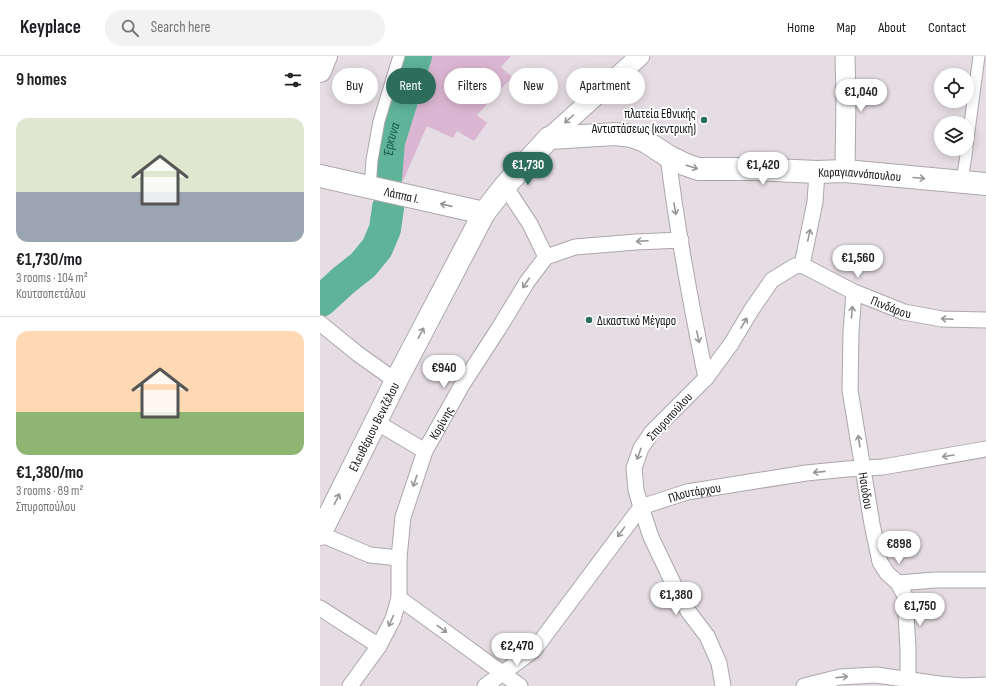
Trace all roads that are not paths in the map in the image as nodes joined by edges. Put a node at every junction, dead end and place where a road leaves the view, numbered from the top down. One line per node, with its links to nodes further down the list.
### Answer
1 (326, 56): 6 (main road)
2 (399, 56): 17 (street)
3 (640, 56): 8 (street, one-way to 8)
4 (845, 56): 11 (street)
5 (979, 56): 7 (street)
6 (320, 71)
7 (971, 116)
8 (549, 138): 9 (main road, Καραγιαννόπουλου); 16 (main road, Ελευθέριου Βενιζέλου)
9 (668, 156): 12 (main road, Καραγιαννόπουλου, one-way to 12); 19 (street, one-way to 19)
10 (966, 156): 14 (street)
11 (845, 171): 12 (main road, Καραγιαννόπουλου); 14 (main road, Καραγιαννόπουλου, one-way to 14)
12 (817, 172): 21 (street, one-way to 12)
13 (320, 176): 17 (main road, Λάππα Ι.)
14 (962, 182): 15 (main road, Καραγιαννόπουλου)
15 (986, 184)
16 (505, 186): 18 (main road, Ελευθέριου Βενιζέλου); 20 (street)
17 (370, 188): 18 (main road, Λάππα Ι., one-way to 17)
18 (484, 213): 26 (main road, Ελευθέριου Βενιζέλου, one-way to 18)
19 (681, 240): 20 (street, one-way to 20); 25 (street, one-way to 25)
20 (546, 257): 29 (street, Κορίνης, one-way to 29)
21 (802, 265): 22 (street, Πινδάρου); 25 (street, Σπυροπούλου, one-way to 21)
22 (854, 292): 23 (street, Πινδάρου, one-way to 22); 30 (street, Ησιόδου, one-way to 22)
23 (986, 320)
24 (320, 323): 26 (street)
25 (706, 378): 31 (street, Σπυροπούλου, one-way to 31)
26 (396, 381): 27 (main road, Ελευθέριου Βενιζέλου)
27 (376, 422): 29 (street); 32 (main road, Ελευθέριου Βενιζέλου, one-way to 27)
28 (986, 449): 30 (street, Πλουτάρχου, one-way to 30)
29 (425, 452): 33 (street, Κορίνης, one-way to 33)
30 (863, 468): 31 (street, Πλουτάρχου, one-way to 31); 35 (street, Ησιόδου)
31 (640, 507): 39 (street, one-way to 39); 45 (street, Σπυροπούλου)
32 (320, 534): 33 (street)
33 (399, 558): 36 (street, Κορίνης)
34 (986, 580): 35 (street)
35 (898, 583): 40 (street, Ησιόδου)
36 (399, 598): 38 (street, Κορίνης, one-way to 38); 39 (street, one-way to 39)
37 (320, 608): 38 (street)
38 (379, 646): 42 (street, Κορίνης)
39 (500, 671): 43 (street); 44 (street)
40 (908, 680): 41 (street); 46 (street, one-way to 40)
41 (986, 685)
42 (350, 686)
43 (485, 686)
44 (520, 686)
45 (723, 686)
46 (804, 686)

